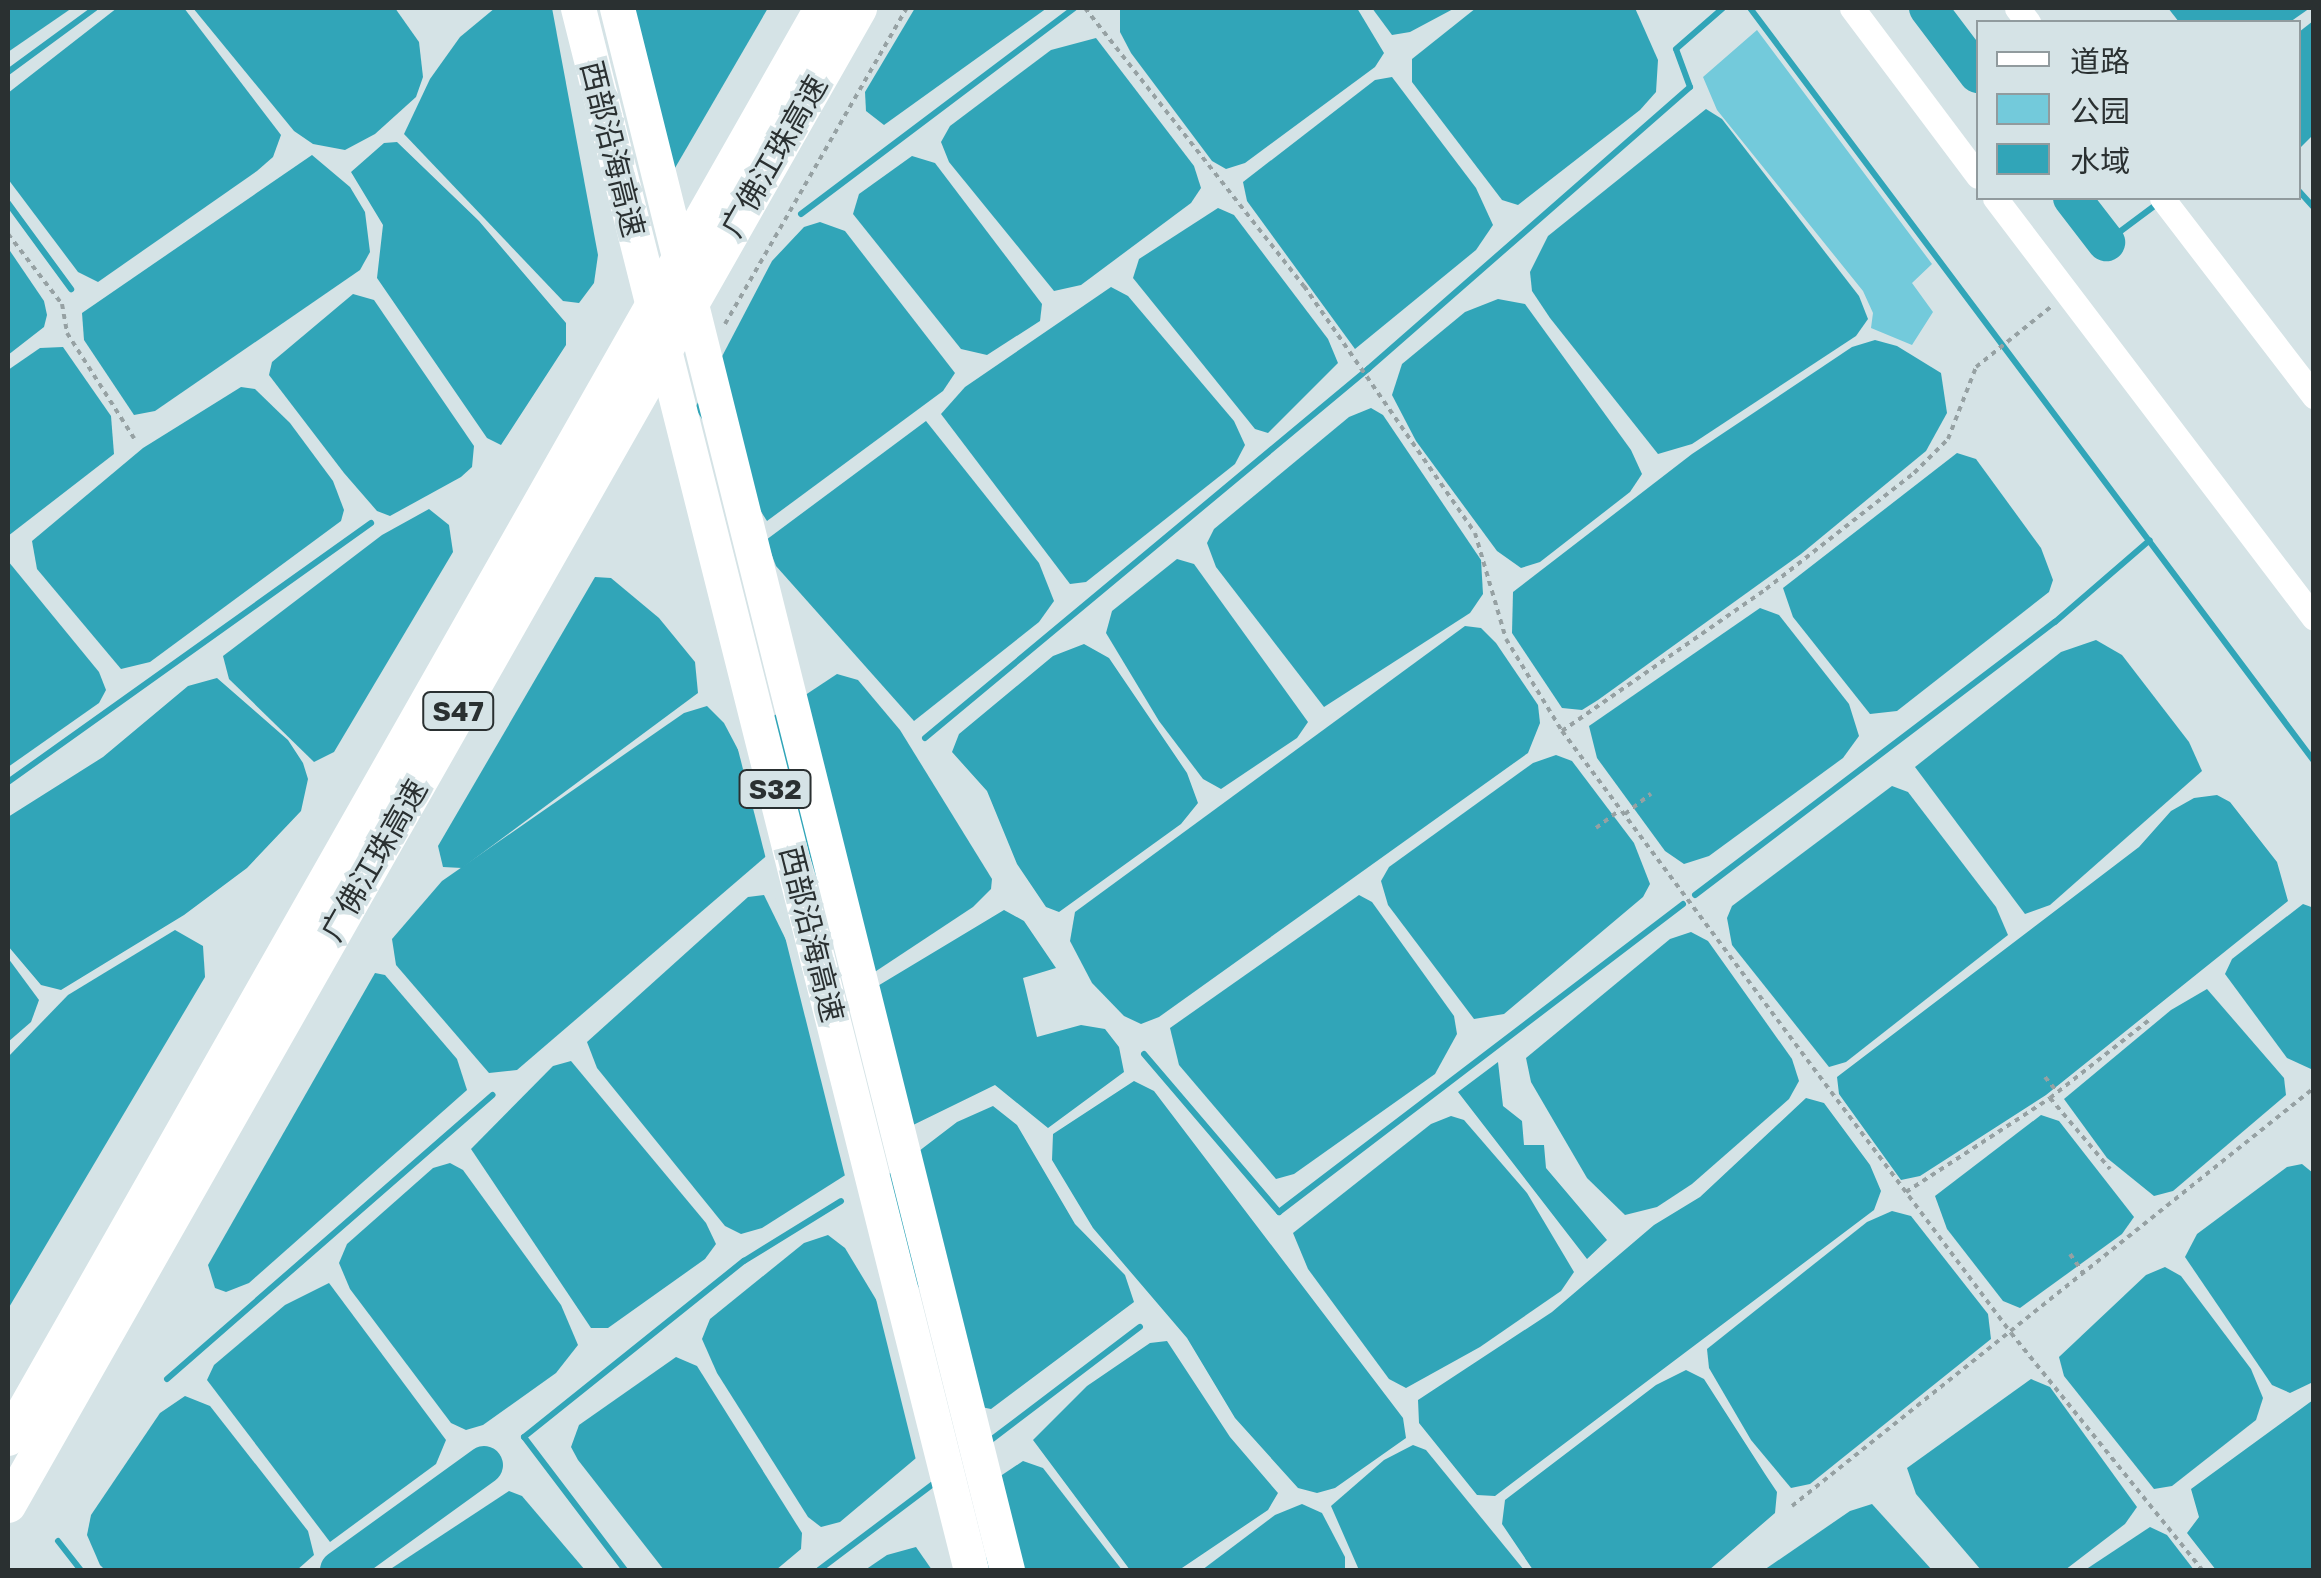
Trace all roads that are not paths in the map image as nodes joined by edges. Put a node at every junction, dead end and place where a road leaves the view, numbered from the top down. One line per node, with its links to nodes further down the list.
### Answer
1 (578, 8): 14 (highway, 西部沿海高速 / S32)
2 (617, 8): 15 (highway, 西部沿海高速 / S32)
3 (821, 8): 11 (highway, 广佛江珠高速 / S47)
4 (859, 8): 11 (highway, 广佛江珠高速 / S47)
5 (1852, 8): 6 (street)
6 (1976, 173)
7 (1996, 200): 10 (street)
8 (2164, 200): 9 (street)
9 (2314, 396)
10 (2314, 618)
11 (44, 1406): 12 (highway, 广佛江珠高速 / S47); 13 (highway, 广佛江珠高速 / S47)
12 (8, 1438)
13 (8, 1504)
14 (972, 1570)
15 (1007, 1570)

